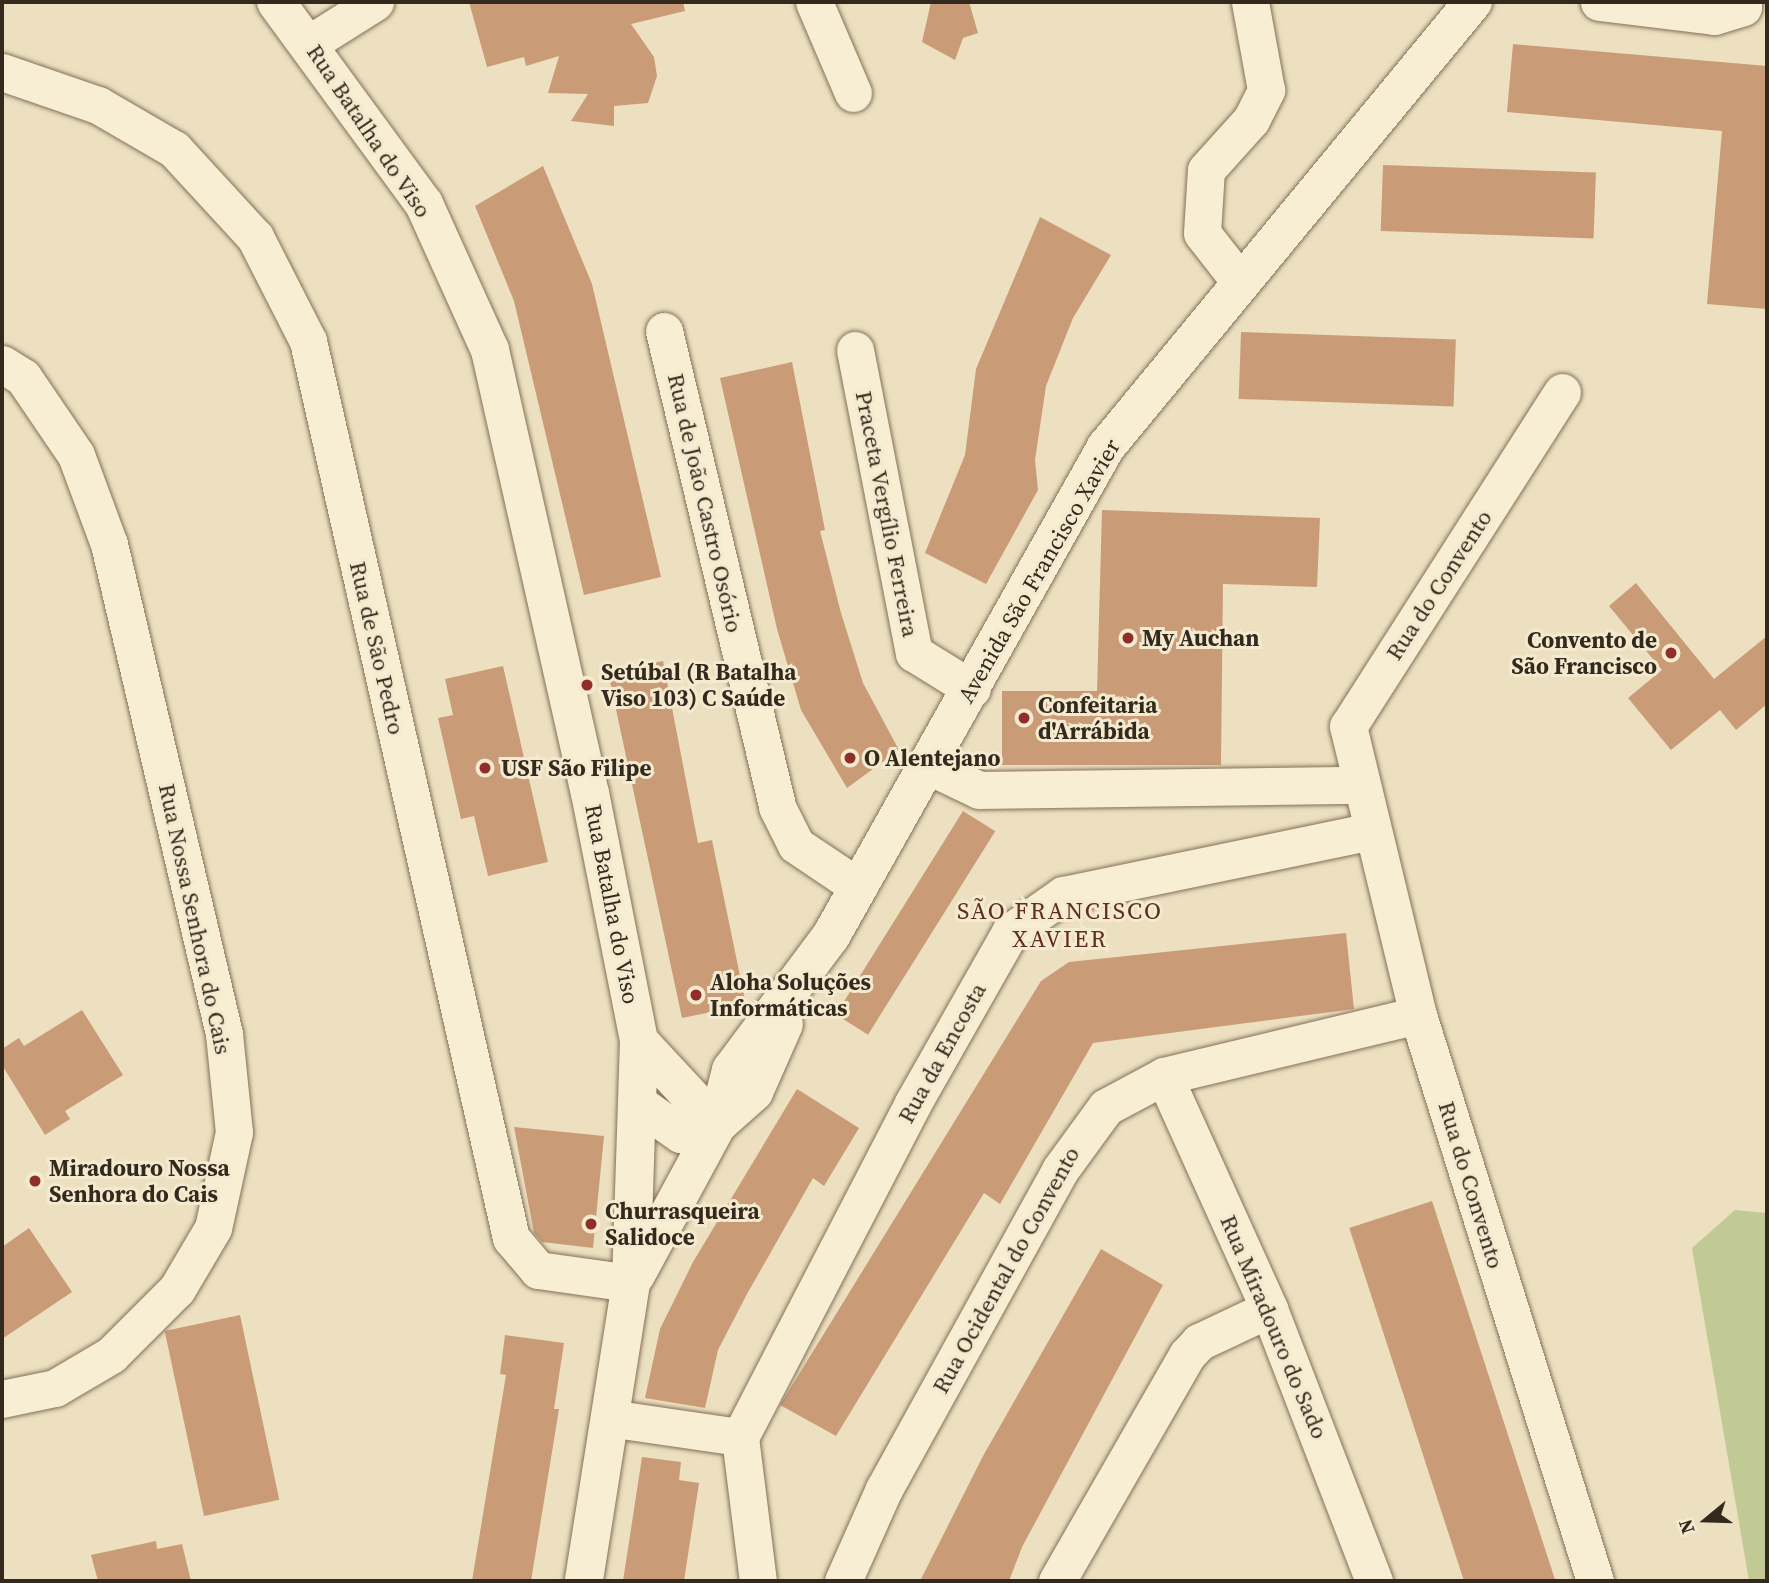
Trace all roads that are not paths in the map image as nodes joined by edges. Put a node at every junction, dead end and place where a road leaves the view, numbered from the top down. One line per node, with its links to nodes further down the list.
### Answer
1 (276, 2): 8 (street, Rua Batalha do Viso)
2 (375, 2): 8 (street)
3 (814, 2): 10 (street)
4 (1250, 2): 11 (street)
5 (1474, 2): 11 (street, Avenida São Francisco Xavier)
6 (1599, 2): 7 (street)
7 (1743, 2)
8 (310, 43): 22 (street, Rua Batalha do Viso)
9 (2, 72): 26 (street, Rua de São Pedro)
10 (853, 93)
11 (1241, 283): 16 (street, Avenida São Francisco Xavier)
12 (664, 331): 20 (street, Rua de João Castro Osório)
13 (855, 349): 16 (street, Praceta Vergílio Ferreira)
14 (2, 364): 28 (street, Rua Nossa Senhora do Cais)
15 (1562, 392): 18 (street, Rua do Convento)
16 (972, 690): 17 (street, Avenida São Francisco Xavier)
17 (929, 766): 18 (street); 20 (street, Avenida São Francisco Xavier)
18 (1360, 785): 19 (street, Rua do Convento)
19 (1371, 831): 21 (street, Rua do Convento); 30 (street, Rua da Encosta)
20 (857, 886): 25 (street, Avenida São Francisco Xavier)
21 (1418, 1015): 23 (street, Rua Ocidental do Convento); 36 (street, Rua do Convento)
22 (639, 1041): 24 (street, Rua Batalha do Viso); 25 (street)
23 (1164, 1076): 27 (street, Rua Miradouro do Sado); 33 (street, Rua Ocidental do Convento)
24 (638, 1103): 25 (street); 26 (street, Rua Batalha do Viso)
25 (717, 1125): 26 (street, Avenida São Francisco Xavier)
26 (631, 1283): 29 (street, Rua Batalha do Viso)
27 (1269, 1310): 34 (street); 35 (street, Rua Miradouro do Sado)
28 (2, 1399)
29 (609, 1418): 30 (street); 31 (street, Rua Batalha do Viso)
30 (740, 1437): 32 (street)
31 (584, 1581)
32 (758, 1581)
33 (843, 1581)
34 (1056, 1581)
35 (1374, 1581)
36 (1595, 1581)

